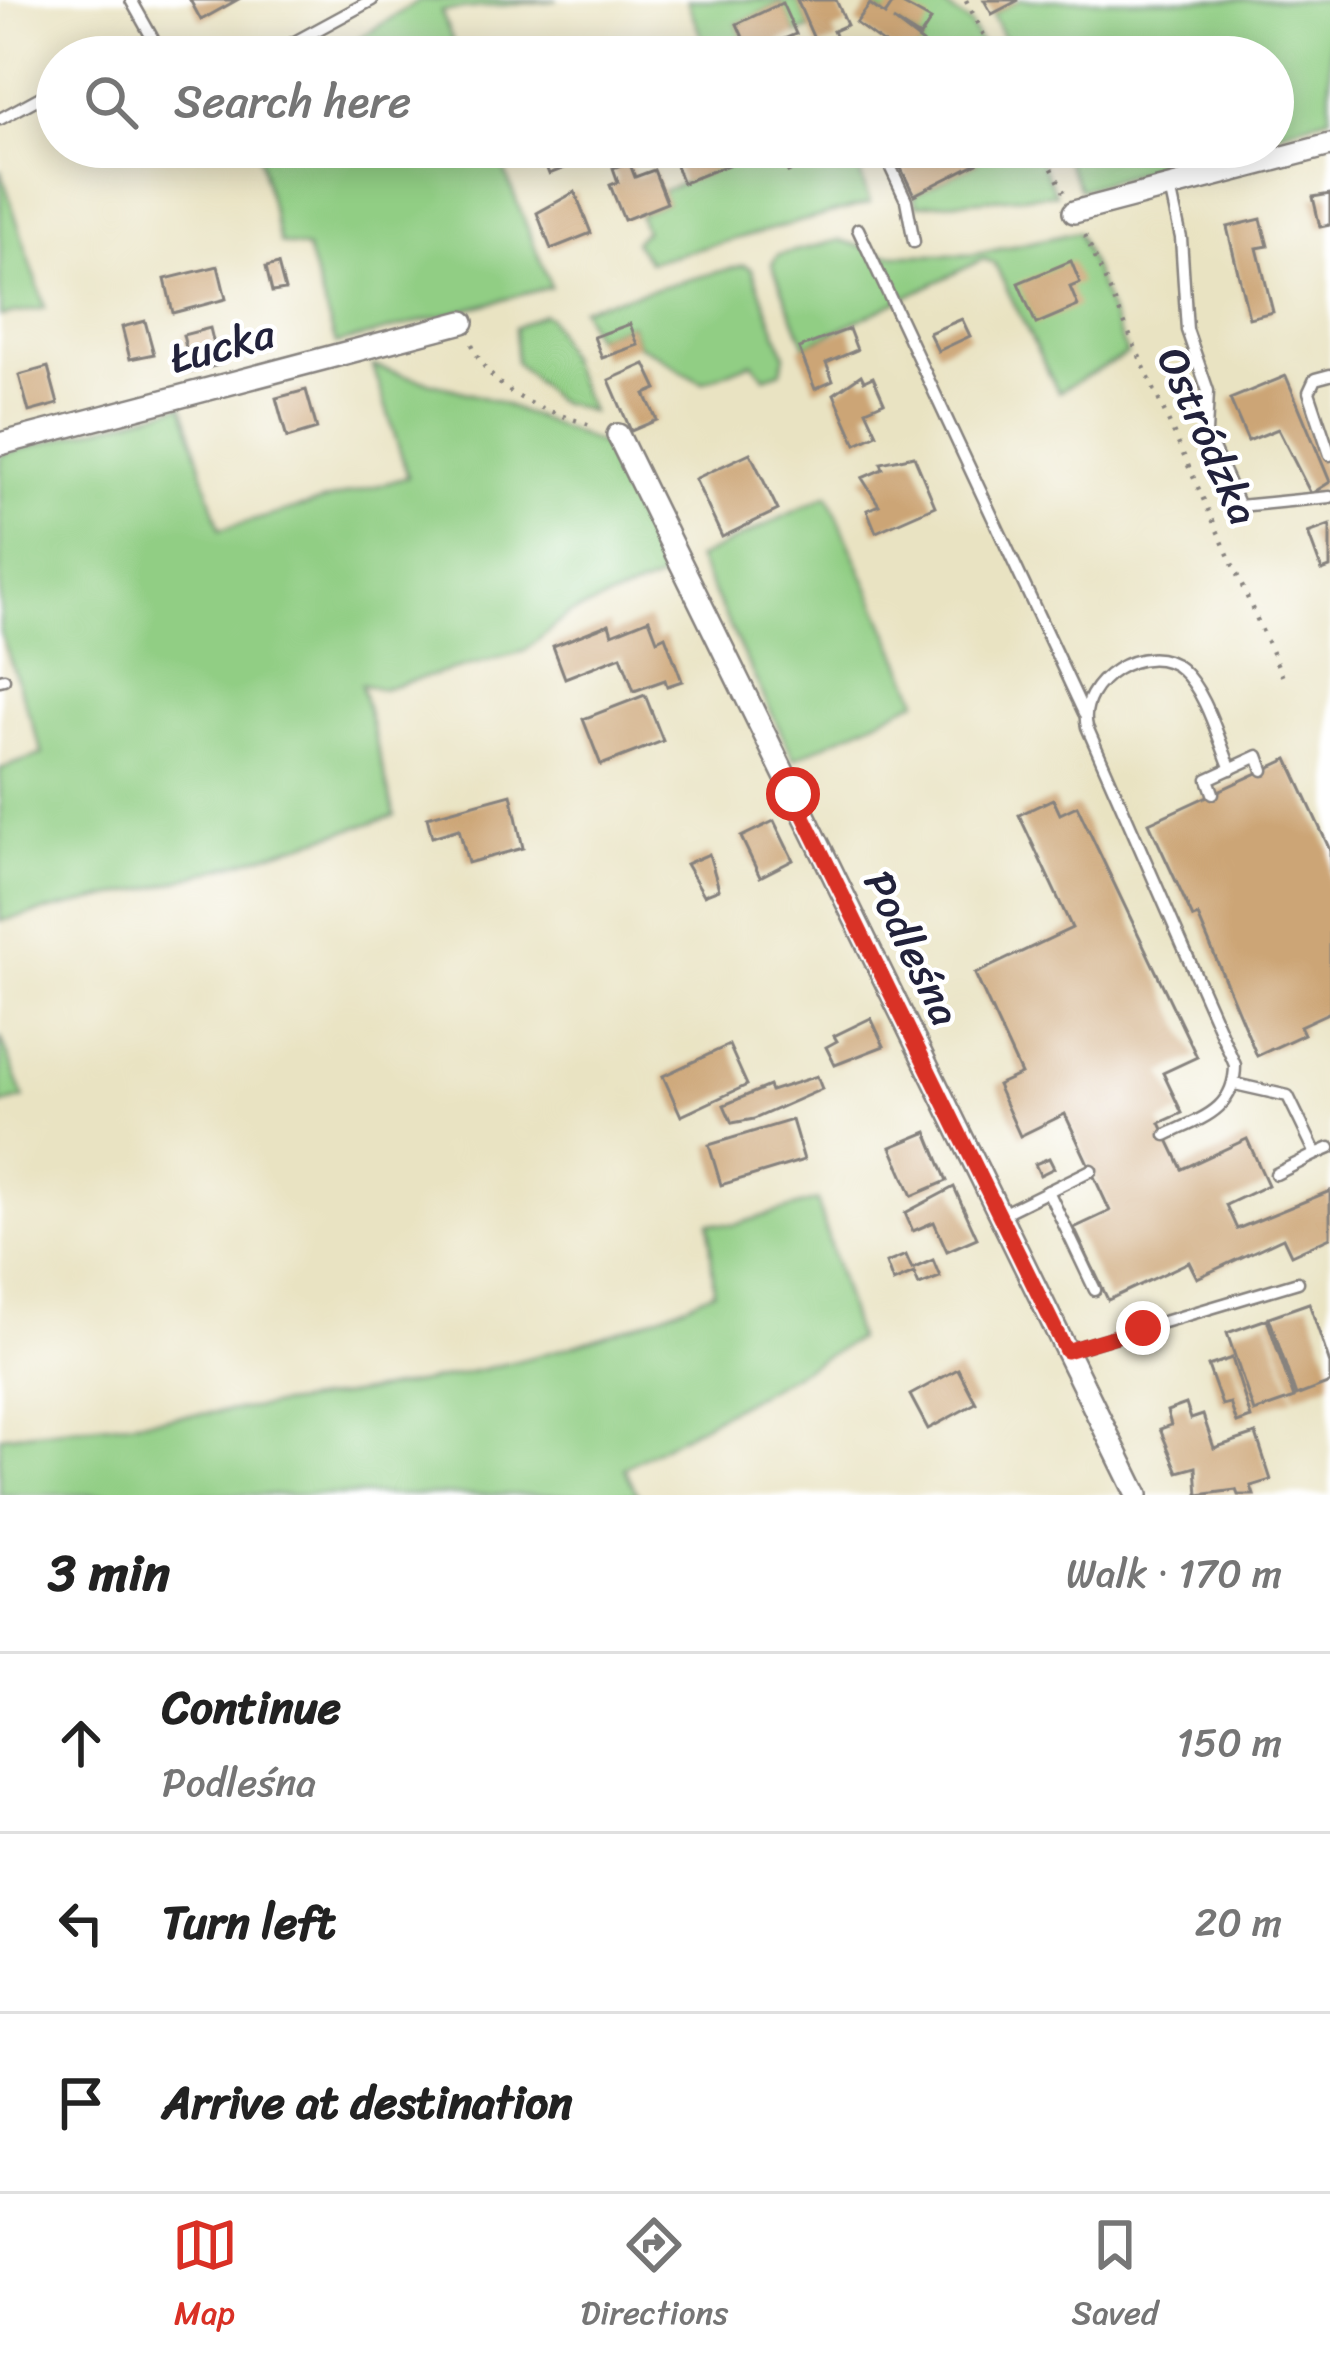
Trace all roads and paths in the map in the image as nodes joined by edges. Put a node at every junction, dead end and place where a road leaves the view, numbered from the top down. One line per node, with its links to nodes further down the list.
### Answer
1 (131, 0): 4 (lane)
2 (372, 0): 5 (lane)
3 (966, 0): 6 (path)
4 (151, 36)
5 (306, 36)
6 (984, 36)
7 (36, 99): 8 (lane)
8 (0, 119)
9 (1330, 145): 10 (street)
10 (1294, 155)
11 (891, 168): 16 (lane)
12 (1244, 168): 13 (street)
13 (1170, 188): 14 (street); 22 (lane)
14 (1074, 212): 23 (path, Ostródzka)
15 (858, 230): 24 (lane)
16 (914, 242)
17 (463, 322): 19 (path); 20 (street, Łucka)
18 (1330, 375): 21 (lane)
19 (618, 435): 37 (street, Podleśna)
20 (0, 444)
21 (1330, 455)
22 (1330, 497)
23 (1286, 684)
24 (1084, 713): 25 (lane); 30 (lane)
25 (1232, 768): 26 (lane); 27 (lane); 28 (lane); 29 (lane)
26 (1263, 770)
27 (1246, 778)
28 (1230, 786)
29 (1213, 794)
30 (1235, 1084): 31 (lane); 33 (lane)
31 (1166, 1135)
32 (1330, 1148): 33 (lane)
33 (1316, 1154): 35 (lane)
34 (1091, 1171): 36 (lane)
35 (1276, 1174)
36 (1048, 1191): 37 (lane); 39 (lane)
37 (1000, 1215): 40 (street, Podleśna)
38 (1298, 1282): 40 (lane)
39 (1095, 1290)
40 (1066, 1351): 41 (street, Podleśna)
41 (1137, 1495)

